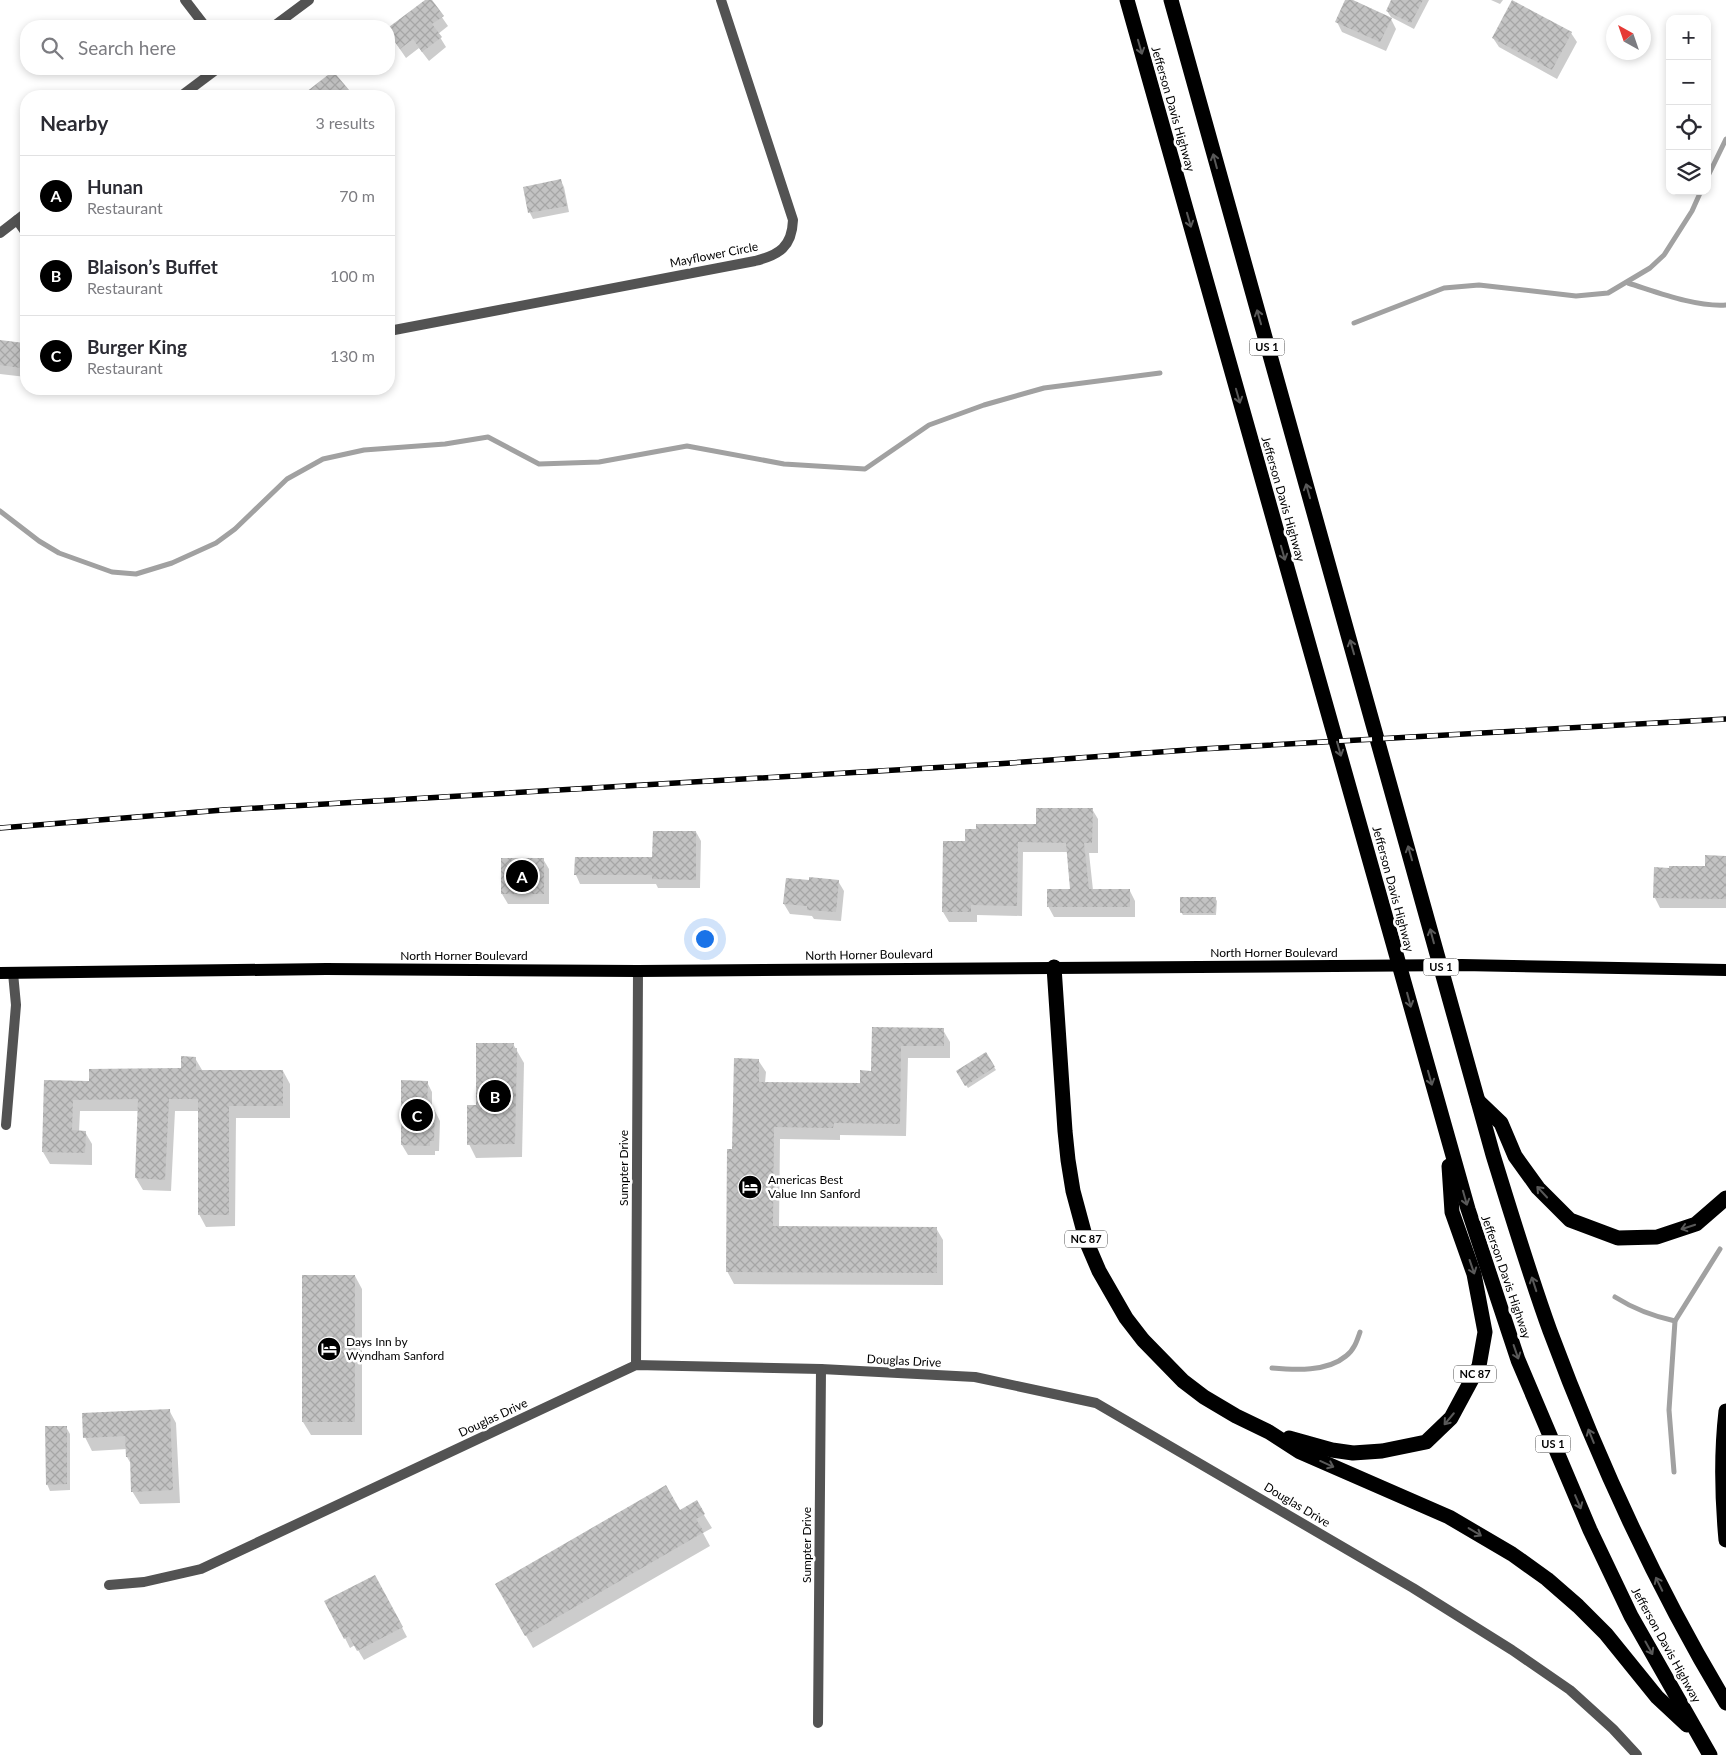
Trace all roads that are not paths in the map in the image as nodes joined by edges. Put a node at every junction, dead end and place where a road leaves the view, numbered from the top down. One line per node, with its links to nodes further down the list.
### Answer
1 (185, 0): 6 (street)
2 (308, 0): 7 (street)
3 (721, 0): 14 (street, Mayflower Circle)
4 (1127, 0): 21 (highway, Jefferson Davis Highway / US 1, one-way to 21)
5 (1171, 0): 19 (highway, Jefferson Davis Highway / US 1, one-way to 5)
6 (200, 20)
7 (282, 20)
8 (210, 75): 9 (street)
9 (189, 90)
10 (20, 218): 11 (street)
11 (17, 220): 12 (street); 13 (street)
12 (20, 224)
13 (0, 233)
14 (395, 330)
15 (1054, 967): 16 (main road, North Horner Boulevard); 17 (main road, North Horner Boulevard); 26 (highway, NC 87)
16 (1726, 970)
17 (638, 971): 18 (main road, North Horner Boulevard); 23 (street, Sumpter Drive)
18 (4, 973): 20 (street)
19 (1478, 1100): 22 (highway, one-way to 19); 29 (highway, Jefferson Davis Highway / US 1, one-way to 19)
20 (6, 1125)
21 (1446, 1134): 26 (highway, NC 87, one-way to 26); 31 (highway, Jefferson Davis Highway / US 1, one-way to 31)
22 (1726, 1198)
23 (636, 1365): 24 (street, Douglas Drive); 28 (street, Douglas Drive)
24 (821, 1369): 30 (street, Sumpter Drive); 32 (street, Douglas Drive)
25 (1726, 1411): 27 (highway)
26 (1269, 1432): 31 (highway, one-way to 31)
27 (1726, 1540)
28 (108, 1585)
29 (1726, 1702)
30 (818, 1722)
31 (1699, 1737): 33 (highway, Jefferson Davis Highway / US 1)
32 (1636, 1755)
33 (1710, 1755)

